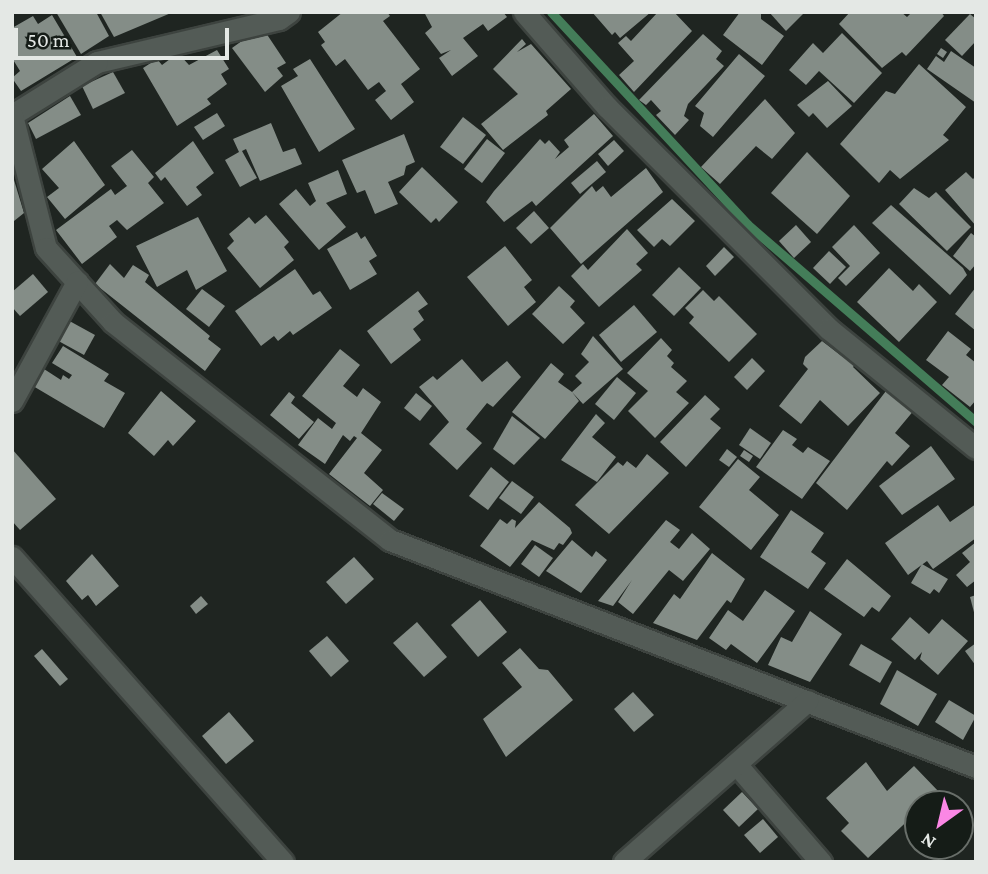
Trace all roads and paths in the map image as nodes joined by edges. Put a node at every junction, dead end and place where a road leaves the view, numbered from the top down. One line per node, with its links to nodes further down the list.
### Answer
1 (289, 12): 3 (street)
2 (524, 12): 5 (street)
3 (77, 282): 4 (street); 7 (street)
4 (12, 401)
5 (970, 435)
6 (12, 556): 10 (street)
7 (807, 701): 8 (street); 9 (street)
8 (736, 764): 11 (street); 12 (street)
9 (976, 767)
10 (283, 862)
11 (624, 862)
12 (821, 862)

